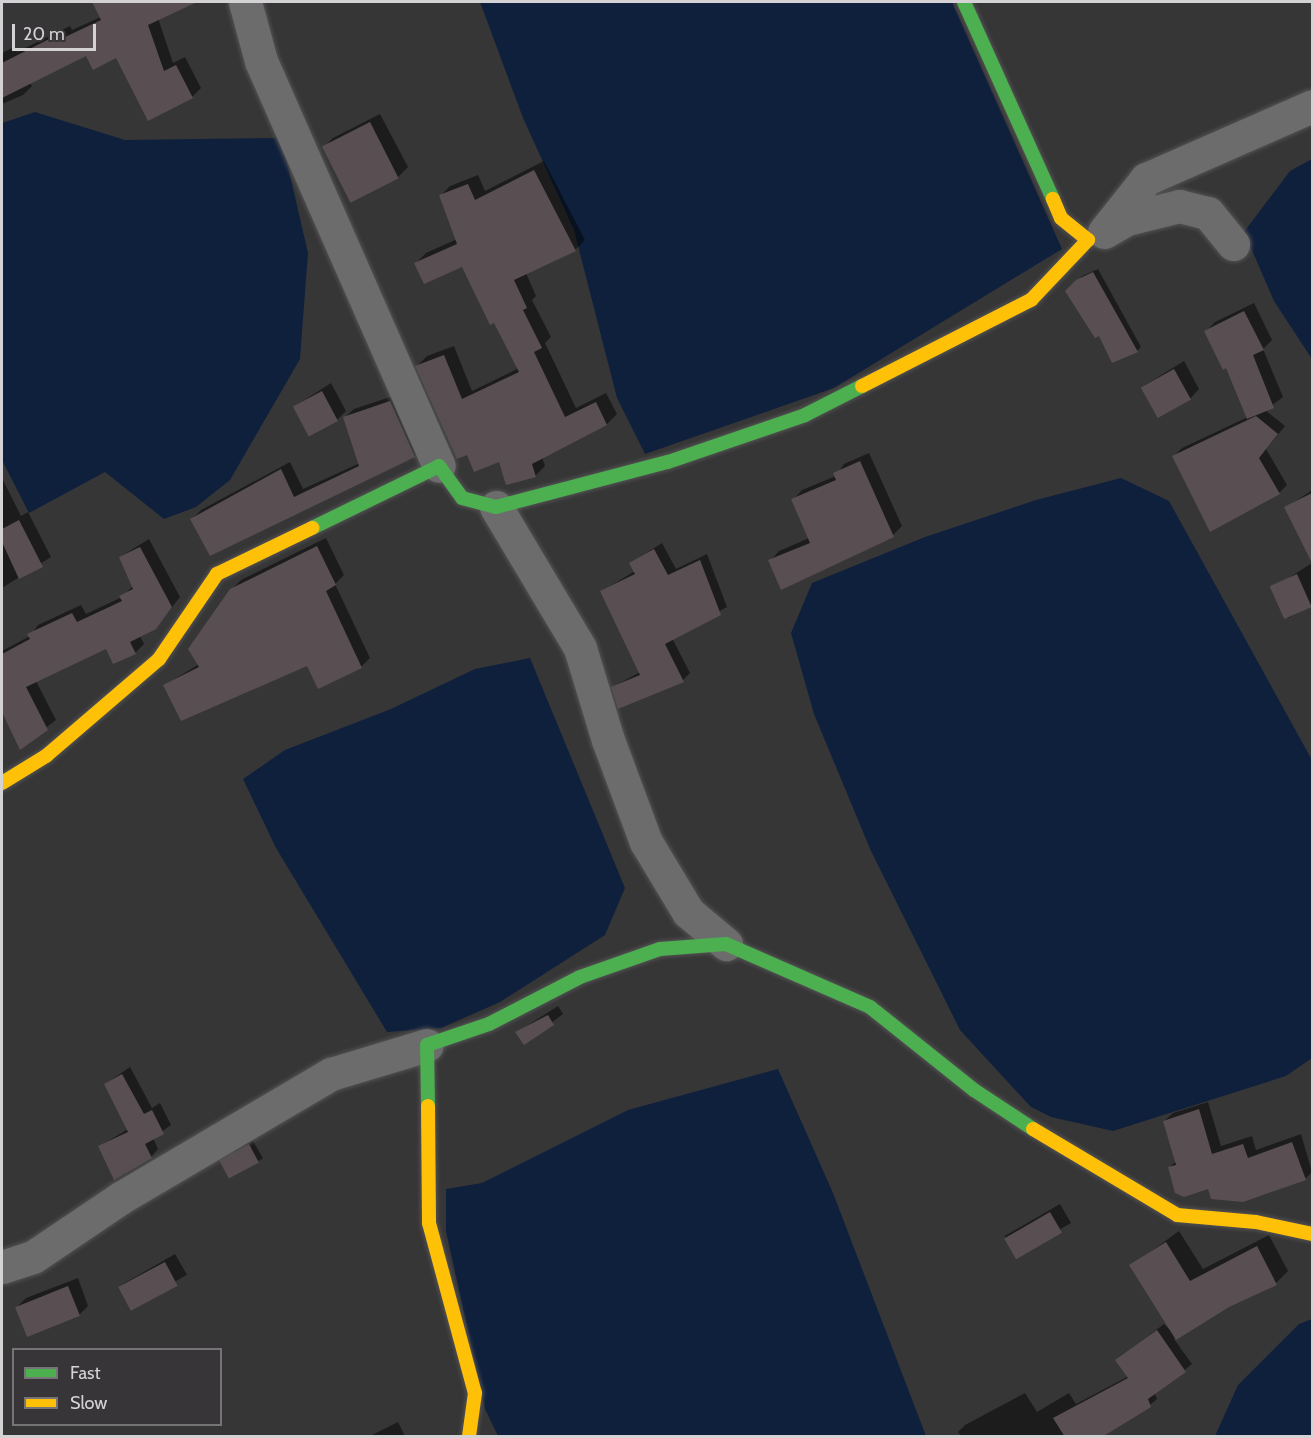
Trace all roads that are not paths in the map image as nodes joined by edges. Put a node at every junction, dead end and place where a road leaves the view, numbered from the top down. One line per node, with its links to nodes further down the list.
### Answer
1 (245, 2): 6 (street)
2 (964, 2): 4 (street)
3 (1312, 106): 4 (street)
4 (1096, 236): 5 (street); 7 (street)
5 (1233, 244)
6 (440, 466): 7 (street); 8 (street)
7 (496, 507): 9 (street)
8 (2, 783)
9 (726, 944): 10 (street); 11 (street)
10 (427, 1045): 12 (street); 13 (street)
11 (1312, 1234)
12 (2, 1267)
13 (469, 1437)

